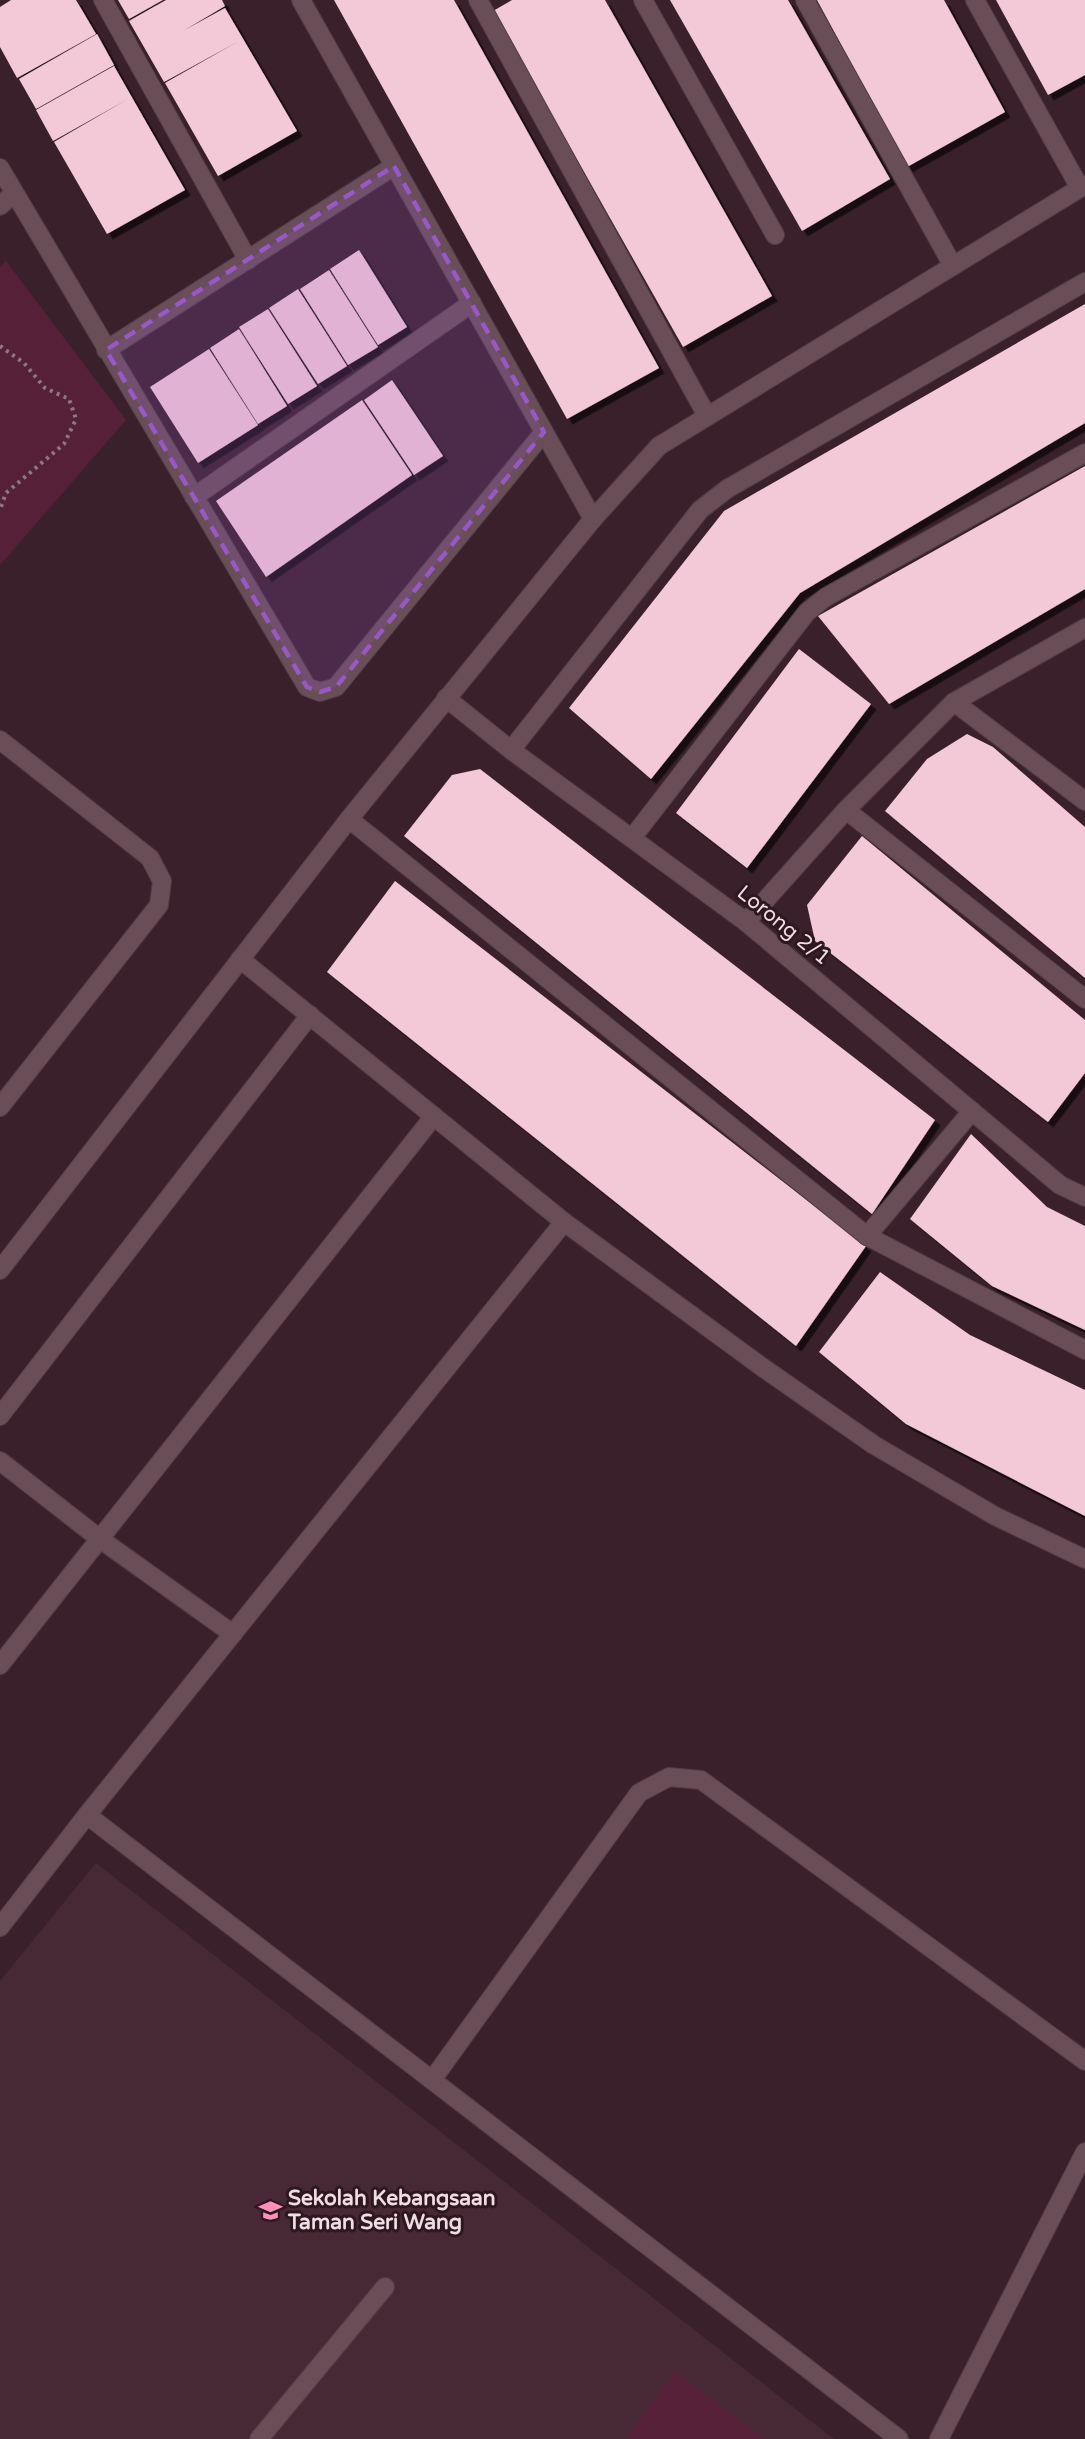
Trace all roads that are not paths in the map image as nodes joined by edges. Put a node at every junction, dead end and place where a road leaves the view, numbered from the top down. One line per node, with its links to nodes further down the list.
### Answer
1 (103, 0): 13 (street)
2 (301, 0): 7 (street)
3 (479, 0): 18 (street)
4 (643, 0): 12 (street)
5 (805, 0): 14 (street)
6 (975, 0): 9 (street)
7 (394, 166): 13 (street); 16 (street)
8 (0, 168): 10 (street)
9 (1082, 186): 14 (street)
10 (14, 193): 11 (street); 17 (street)
11 (0, 206)
12 (775, 235)
13 (248, 260): 17 (street)
14 (953, 266): 18 (street)
15 (1085, 282): 27 (street)
16 (472, 303): 19 (street); 21 (street)
17 (106, 350): 21 (street)
18 (707, 416): 22 (street)
19 (544, 432): 21 (street); 22 (street)
20 (1085, 453): 31 (street)
21 (194, 497)
22 (593, 519): 24 (street)
23 (1085, 628): 25 (street)
24 (446, 698): 27 (street, Lorong 2/1); 30 (street)
25 (954, 702): 28 (street); 29 (street)
26 (4, 750): 36 (street)
27 (511, 750): 31 (street, Lorong 2/1)
28 (1085, 801)
29 (846, 810): 32 (street); 34 (street)
30 (349, 819): 33 (street); 41 (street)
31 (632, 838): 32 (street, Lorong 2/1)
32 (746, 922): 37 (street, Lorong 2/1)
33 (240, 959): 35 (street); 42 (street)
34 (1085, 999)
35 (310, 1015): 38 (street); 44 (street)
36 (0, 1107)
37 (972, 1111): 39 (street, Lorong 2/1); 41 (street)
38 (434, 1116): 40 (street); 46 (street)
39 (1085, 1197)
40 (564, 1222): 47 (street); 48 (street)
41 (867, 1236): 43 (street)
42 (0, 1270)
43 (1085, 1350)
44 (0, 1416)
45 (0, 1461): 46 (street)
46 (100, 1539): 48 (street); 49 (street)
47 (1085, 1559)
48 (232, 1634): 50 (street)
49 (0, 1665)
50 (87, 1815): 51 (street); 53 (street)
51 (0, 1927)
52 (1085, 2061): 53 (street)
53 (432, 2080): 57 (street)
54 (1085, 2152): 58 (street)
55 (385, 2287): 56 (street)
56 (259, 2439)
57 (899, 2439)
58 (939, 2439)

